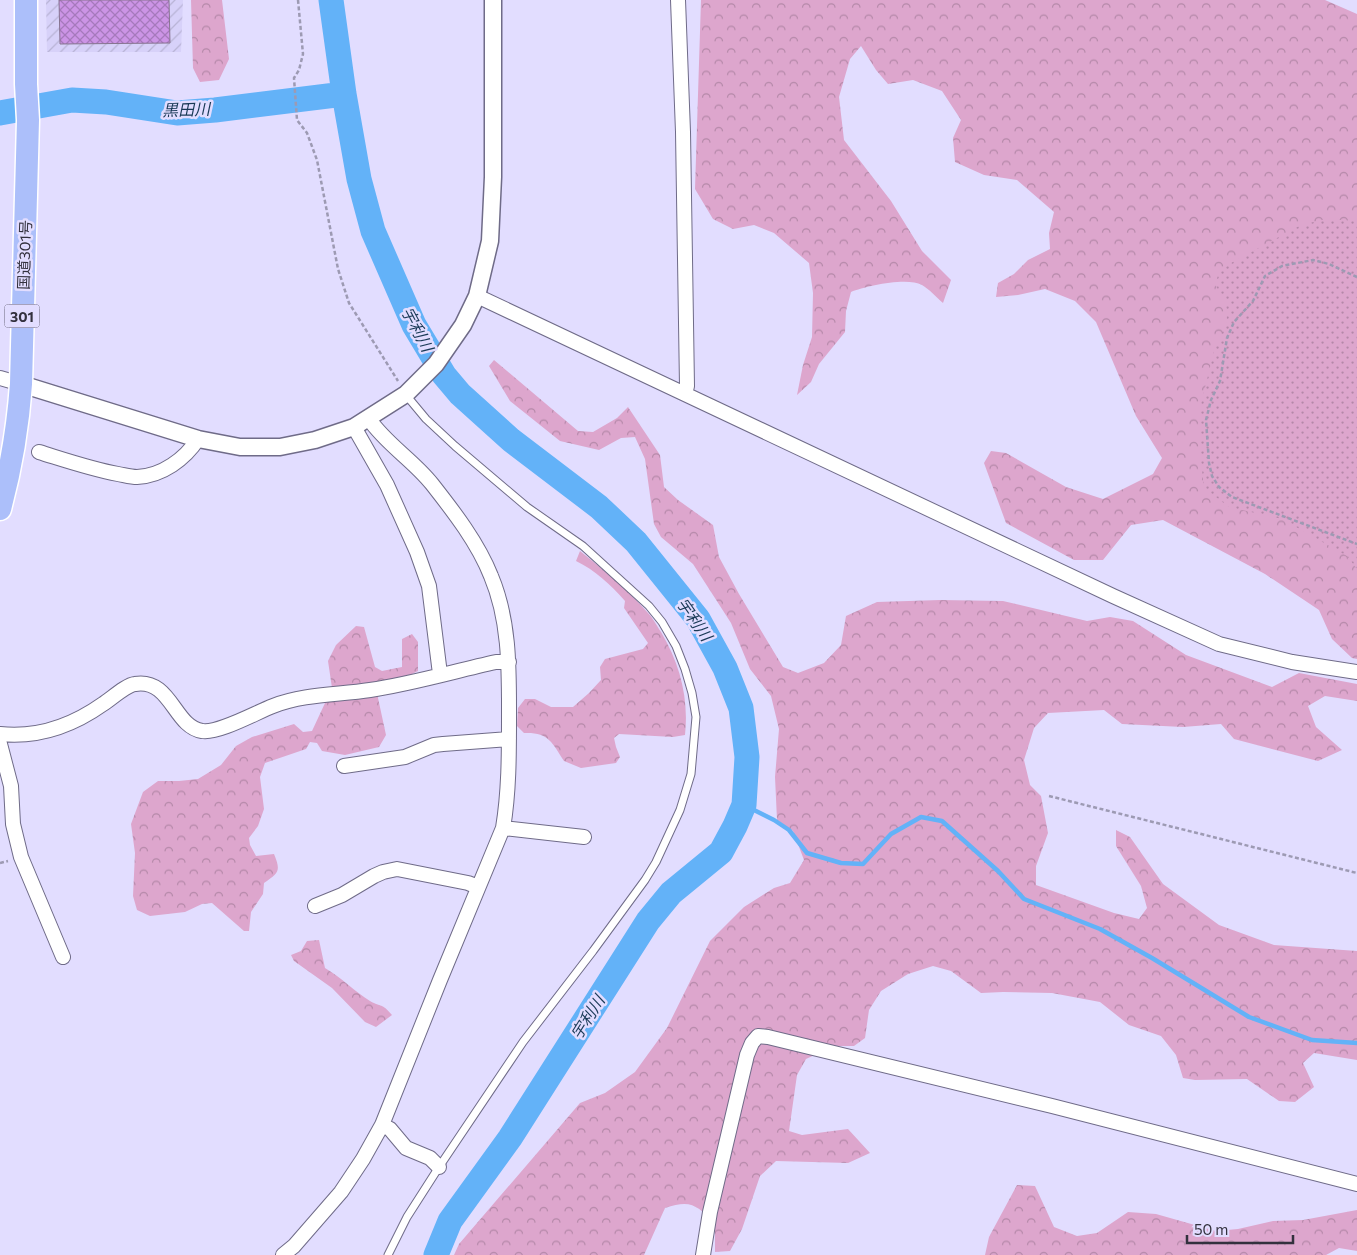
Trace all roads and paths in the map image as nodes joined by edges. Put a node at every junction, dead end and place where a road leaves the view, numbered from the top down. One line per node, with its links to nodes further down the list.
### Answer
1 (26, 0): 7 (highway, 国道301号 / 301)
2 (298, 0): 8 (path)
3 (492, 0): 6 (street)
4 (678, 0): 9 (street)
5 (1357, 277): 15 (path)
6 (477, 296): 8 (street); 9 (street)
7 (10, 381): 12 (street); 14 (highway, 国道301号 / 301)
8 (410, 391): 10 (street); 31 (lane)
9 (685, 394): 17 (street)
10 (368, 419): 11 (street); 16 (street)
11 (354, 427): 12 (street); 18 (street)
12 (198, 440): 13 (street)
13 (39, 452)
14 (0, 509)
15 (1357, 544)
16 (509, 662): 18 (street); 20 (street)
17 (1357, 672)
18 (440, 674): 19 (street)
19 (0, 734)
20 (509, 739): 22 (street); 24 (street)
21 (0, 744): 29 (street)
22 (344, 766)
23 (1049, 796): 26 (path)
24 (503, 828): 25 (street); 27 (street)
25 (584, 837)
26 (1357, 873)
27 (478, 887): 28 (street); 30 (street)
28 (315, 906)
29 (63, 957)
30 (382, 1125): 31 (street); 33 (street)
31 (439, 1166): 34 (lane)
32 (1357, 1184): 35 (street)
33 (283, 1255)
34 (388, 1255)
35 (703, 1255)

